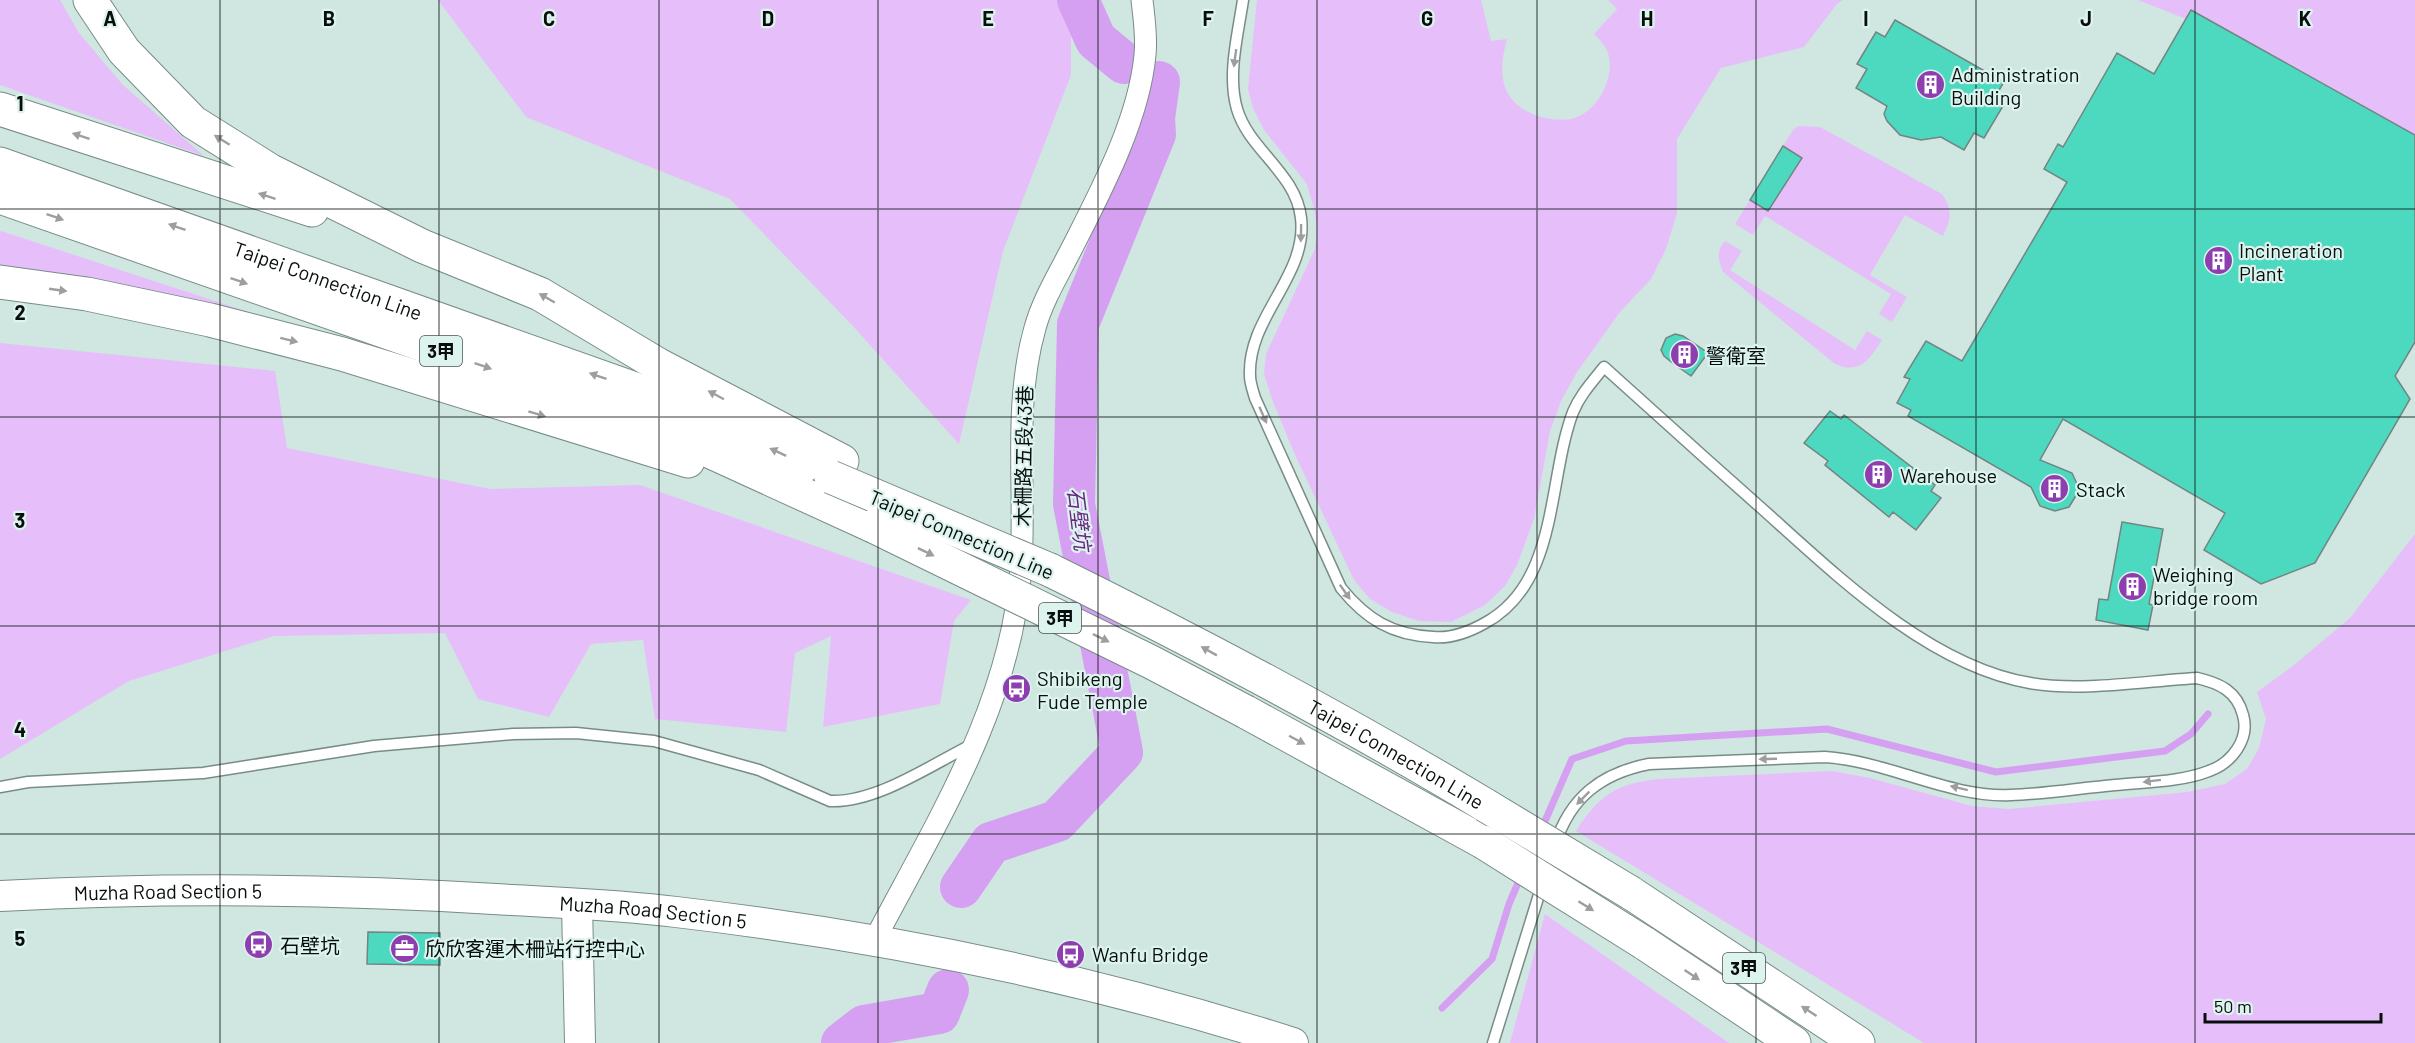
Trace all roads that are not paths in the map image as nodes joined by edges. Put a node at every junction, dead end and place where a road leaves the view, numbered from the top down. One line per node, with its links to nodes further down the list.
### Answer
1 (90, 0): 7 (highway, one-way to 1)
2 (1142, 0): 10 (street, 木柵路五段43巷)
3 (1243, 0): 12 (lane, one-way to 12)
4 (0, 109): 7 (highway, one-way to 4)
5 (0, 164): 9 (highway, Taipei Connection Line / 3甲, one-way to 5)
6 (0, 197): 9 (highway, Taipei Connection Line / 3甲, one-way to 9)
7 (422, 246): 9 (highway, one-way to 7)
8 (0, 282): 9 (highway, one-way to 9)
9 (831, 480): 20 (highway, Taipei Connection Line / 3甲, one-way to 20, bridge); 21 (highway, Taipei Connection Line / 3甲, one-way to 9, bridge)
10 (974, 744): 11 (lane); 16 (street, 木柵路五段43巷)
11 (0, 787)
12 (1550, 862)
13 (1546, 874): 19 (lane)
14 (0, 896): 15 (main road, Muzha Road Section 5)
15 (577, 904): 16 (main road, Muzha Road Section 5); 17 (main road)
16 (874, 941): 18 (main road, Muzha Road Section 5)
17 (580, 1043)
18 (1293, 1043)
19 (1493, 1043)
20 (1794, 1043)
21 (1858, 1043)

